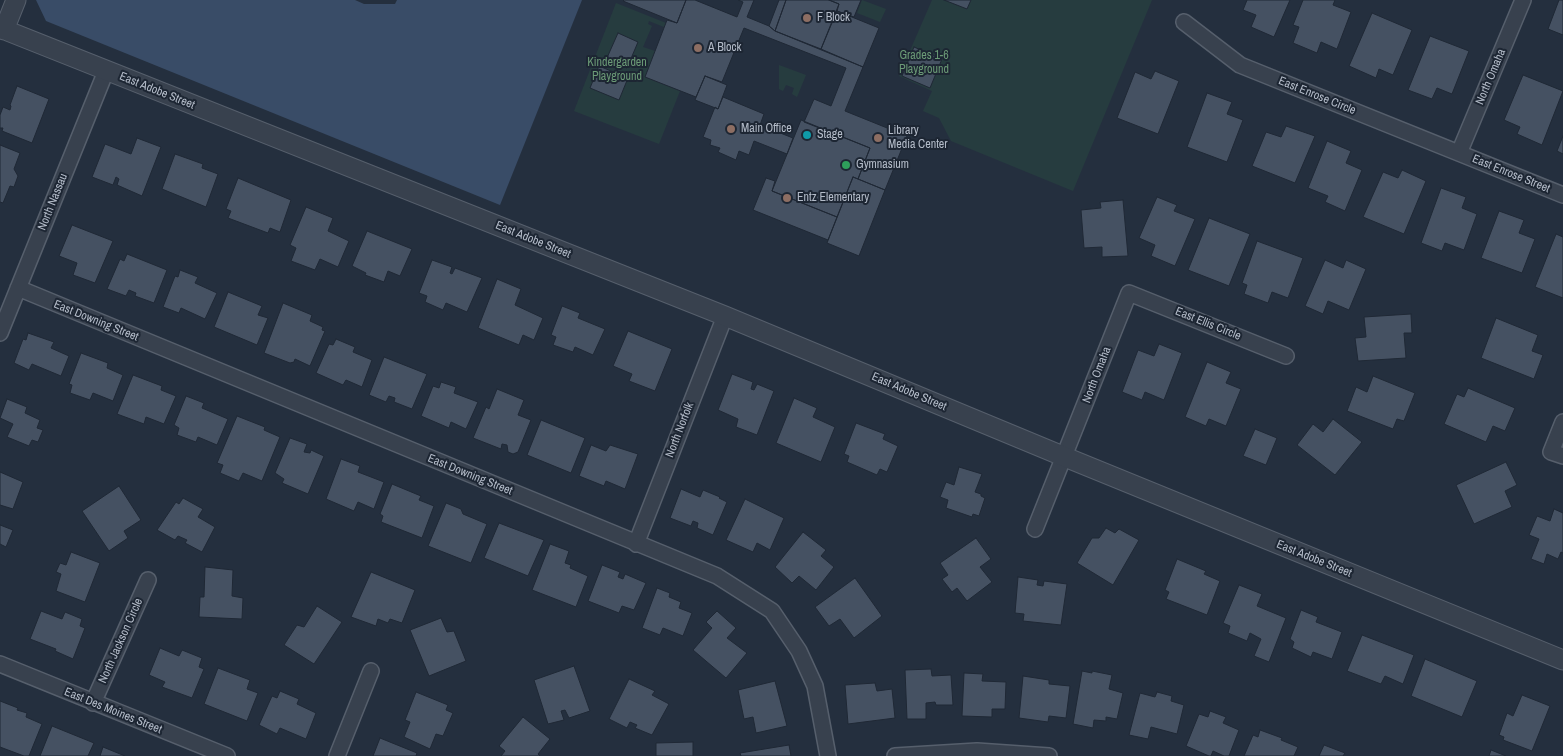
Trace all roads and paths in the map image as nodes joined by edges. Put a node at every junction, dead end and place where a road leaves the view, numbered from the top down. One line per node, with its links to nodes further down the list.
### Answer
1 (16, 0): 4 (street)
2 (1523, 0): 6 (street, North Omaha)
3 (1184, 22): 6 (street, East Enrose Circle)
4 (2, 29): 5 (street, East Adobe Street)
5 (106, 70): 8 (street, North Nassau); 10 (street, East Adobe Street)
6 (1460, 154): 7 (street, East Enrose Street)
7 (1563, 195)
8 (18, 288): 11 (street, North Nassau); 17 (street, East Downing Street)
9 (1129, 293): 12 (street, East Ellis Circle); 15 (street, North Omaha)
10 (725, 316): 15 (street, East Adobe Street); 17 (street, North Norfolk)
11 (0, 333)
12 (1286, 356)
13 (1563, 422): 14 (street)
14 (1557, 454)
15 (1065, 458): 16 (street); 19 (street, East Adobe Street)
16 (1035, 529)
17 (636, 544): 25 (street, East Downing Street)
18 (148, 580): 22 (street, North Jackson Circle)
19 (1563, 660)
20 (0, 664): 22 (street, East Des Moines Street)
21 (371, 671): 24 (street)
22 (93, 703): 23 (street, East Des Moines Street)
23 (227, 756)
24 (337, 756)
25 (828, 756)
26 (895, 756): 27 (street)
27 (1049, 756)

